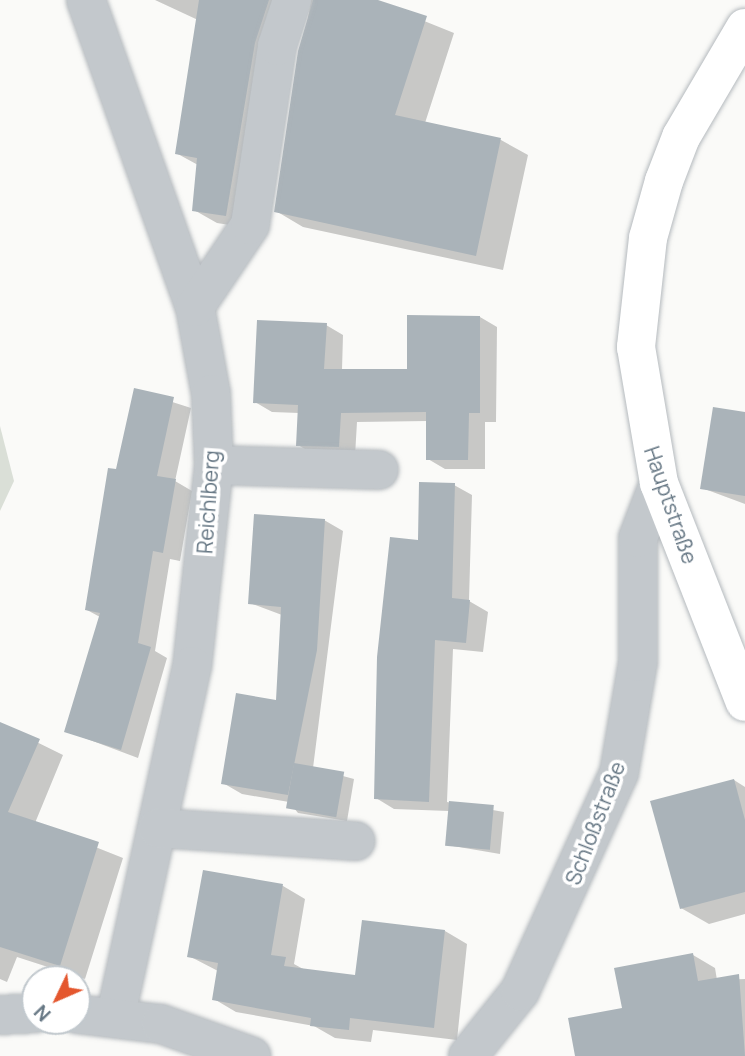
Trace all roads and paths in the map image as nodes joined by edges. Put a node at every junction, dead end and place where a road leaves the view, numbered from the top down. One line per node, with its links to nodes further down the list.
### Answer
1 (86, 0): 4 (street, Reichlberg)
2 (292, 0): 4 (street)
3 (745, 28): 7 (main road, Hauptstraße)
4 (195, 307): 5 (street, Reichlberg)
5 (214, 465): 6 (street); 9 (street, Reichlberg)
6 (379, 470)
7 (659, 483): 8 (main road, Hauptstraße); 16 (street, Schloßstraße)
8 (745, 702)
9 (158, 828): 10 (street); 14 (street, Reichlberg)
10 (356, 841)
11 (21, 1014): 13 (street)
12 (91, 1014): 14 (street)
13 (0, 1015)
14 (116, 1015): 15 (street)
15 (251, 1056)
16 (468, 1056)

